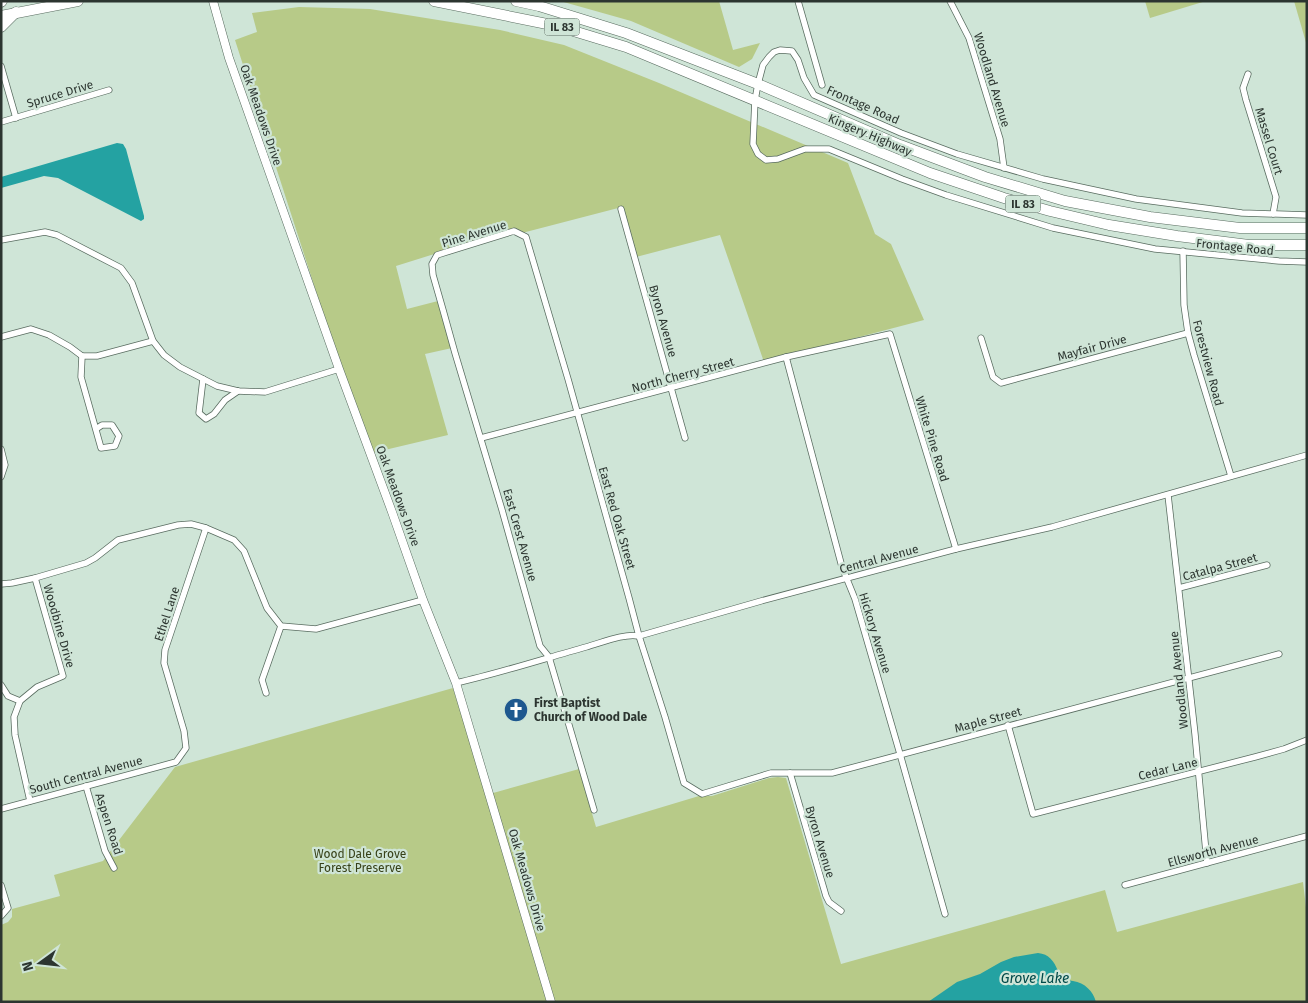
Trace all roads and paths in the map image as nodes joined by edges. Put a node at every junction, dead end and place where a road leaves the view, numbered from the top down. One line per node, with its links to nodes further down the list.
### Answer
1 (78, 1): 7 (highway)
2 (213, 1): 36 (street, Oak Meadows Drive)
3 (434, 1): 15 (highway, Kingery Highway / IL 83)
4 (516, 1): 12 (highway, Kingery Highway / IL 83)
5 (798, 1): 13 (street)
6 (950, 1): 18 (street, Woodland Avenue)
7 (16, 12): 8 (highway); 9 (highway)
8 (1, 16)
9 (1, 27)
10 (1, 66): 16 (street)
11 (1248, 74): 20 (street, Massel Court)
12 (758, 84): 15 (street, Frontage Road); 18 (street, Frontage Road); 22 (highway, Kingery Highway / IL 83)
13 (822, 85)
14 (109, 90): 16 (street, Spruce Drive)
15 (755, 100): 25 (highway, Kingery Highway / IL 83); 26 (street, Frontage Road)
16 (16, 118): 17 (street, Spruce Drive)
17 (1, 122)
18 (1004, 168): 20 (street, Frontage Road)
19 (621, 209): 38 (street, Byron Avenue)
20 (1273, 214): 21 (street, Frontage Road)
21 (1307, 215)
22 (1307, 228)
23 (526, 237): 28 (street, Pine Avenue); 40 (street, East Red Oak Street)
24 (1, 240): 33 (street)
25 (1307, 245)
26 (1183, 251): 27 (street, Frontage Road); 29 (street, Forestview Road)
27 (1307, 262)
28 (432, 264): 42 (street, East Crest Avenue)
29 (1188, 333): 32 (street, Mayfair Drive); 47 (street, Forestview Road)
30 (890, 334): 35 (street, North Cherry Street); 50 (street, White Pine Road)
31 (1, 337): 34 (street)
32 (981, 338)
33 (153, 341): 34 (street); 37 (street)
34 (82, 356): 41 (street)
35 (786, 357): 38 (street, North Cherry Street); 53 (street, Hickory Avenue)
36 (339, 369): 39 (street); 56 (street, Oak Meadows Drive)
37 (204, 379): 39 (street); 39 (street)
38 (672, 387): 40 (street, North Cherry Street); 43 (street, Byron Avenue)
39 (238, 391)
40 (577, 413): 42 (street, North Cherry Street); 58 (street, East Red Oak Street)
41 (96, 429): 41 (street)
42 (481, 438): 60 (street, East Crest Avenue)
43 (685, 438)
44 (1, 449): 46 (street)
45 (1307, 455): 47 (street, Central Avenue)
46 (1, 476)
47 (1231, 476): 48 (street, Central Avenue)
48 (1168, 495): 50 (street, Central Avenue); 55 (street, Woodland Avenue)
49 (206, 528): 52 (street); 57 (street); 69 (street, Ethel Lane)
50 (956, 549): 53 (street, Central Avenue)
51 (1267, 564): 55 (street, Catalpa Street)
52 (35, 578): 54 (street); 65 (street, Woodbine Drive)
53 (848, 578): 58 (street, Central Avenue); 68 (street, Hickory Avenue)
54 (1, 584)
55 (1178, 588): 61 (street, Woodland Avenue)
56 (423, 600): 57 (street); 62 (street, Oak Meadows Drive)
57 (281, 626): 64 (street)
58 (639, 636): 60 (street, Central Avenue); 73 (street, East Red Oak Street)
59 (1279, 654): 61 (street, Maple Street)
60 (548, 657): 62 (street, Central Avenue); 76 (street, East Crest Avenue)
61 (1188, 678): 66 (street, Maple Street); 70 (street, Woodland Avenue)
62 (456, 683): 85 (street, Oak Meadows Drive)
63 (1, 685): 65 (street)
64 (266, 693)
65 (20, 701): 74 (street)
66 (1008, 725): 68 (street, Maple Street); 70 (street, Cedar Lane)
67 (1307, 740): 70 (street, Cedar Lane)
68 (900, 754): 71 (street, Maple Street); 83 (street, Hickory Avenue)
69 (176, 762): 72 (street, South Central Avenue)
70 (1197, 772): 78 (street, Woodland Avenue)
71 (790, 773): 73 (street, Maple Street); 82 (street, Byron Avenue)
72 (86, 786): 74 (street, South Central Avenue); 79 (street, Aspen Road)
73 (702, 794)
74 (30, 800): 75 (street, South Central Avenue)
75 (1, 809)
76 (594, 810)
77 (1307, 836): 78 (street, Ellsworth Avenue)
78 (1207, 862): 81 (street, Ellsworth Avenue)
79 (114, 868)
80 (1, 885): 84 (street)
81 (1125, 885)
82 (841, 912)
83 (945, 914)
84 (1, 916)
85 (551, 1002)

